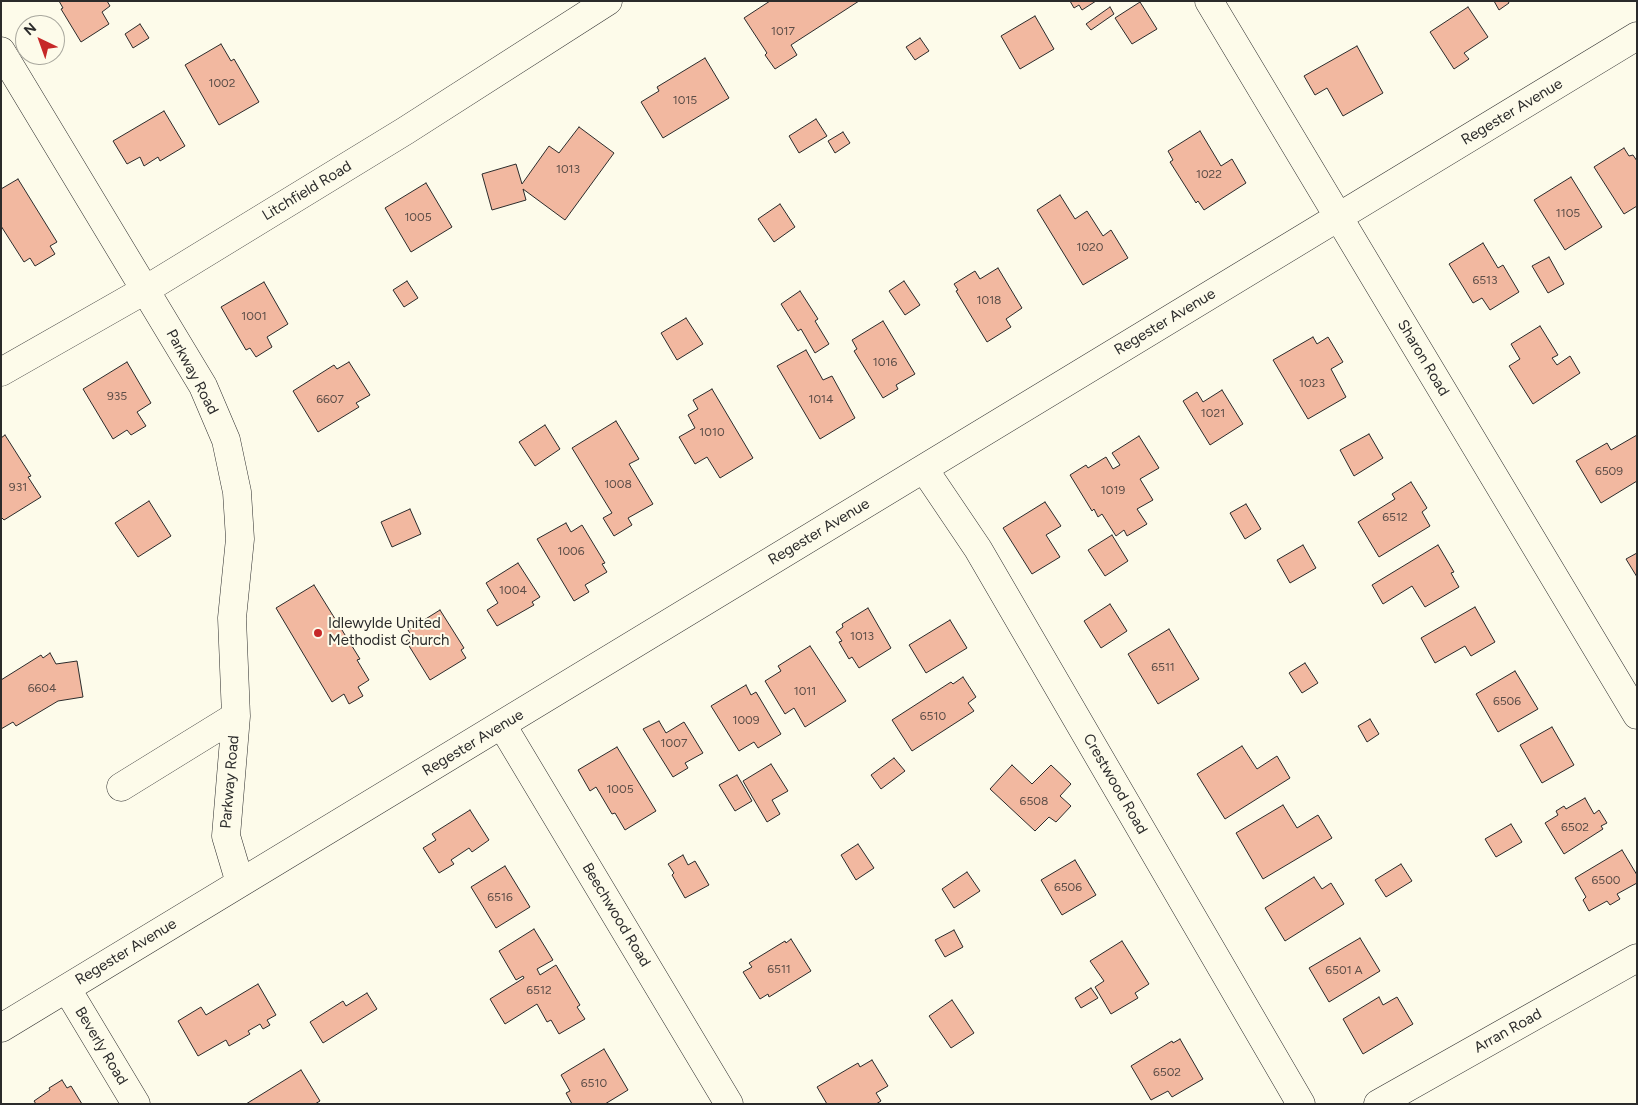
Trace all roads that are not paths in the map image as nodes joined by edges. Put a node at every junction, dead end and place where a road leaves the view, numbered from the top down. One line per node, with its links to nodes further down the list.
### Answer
1 (608, 1): 6 (street, Litchfield Road)
2 (1209, 1): 5 (street, Sharon Road)
3 (1637, 36): 5 (street, Regester Avenue)
4 (1, 51): 6 (street, Parkway Road)
5 (1339, 217): 8 (street, Regester Avenue); 10 (street, Sharon Road)
6 (146, 290): 7 (street, Litchfield Road); 9 (street, Parkway Road)
7 (1, 372)
8 (924, 469): 11 (street, Regester Avenue); 19 (street, Crestwood Road)
9 (236, 716): 12 (street); 13 (street, Parkway Road)
10 (1637, 716)
11 (502, 725): 13 (street, Regester Avenue); 18 (street, Beechwood Road)
12 (121, 787)
13 (240, 883): 15 (street, Regester Avenue)
14 (1637, 958): 20 (street, Arran Road)
15 (66, 988): 16 (street, Regester Avenue); 17 (street, Beverly Road)
16 (1, 1028)
17 (136, 1104)
18 (729, 1104)
19 (1301, 1104)
20 (1378, 1104)

